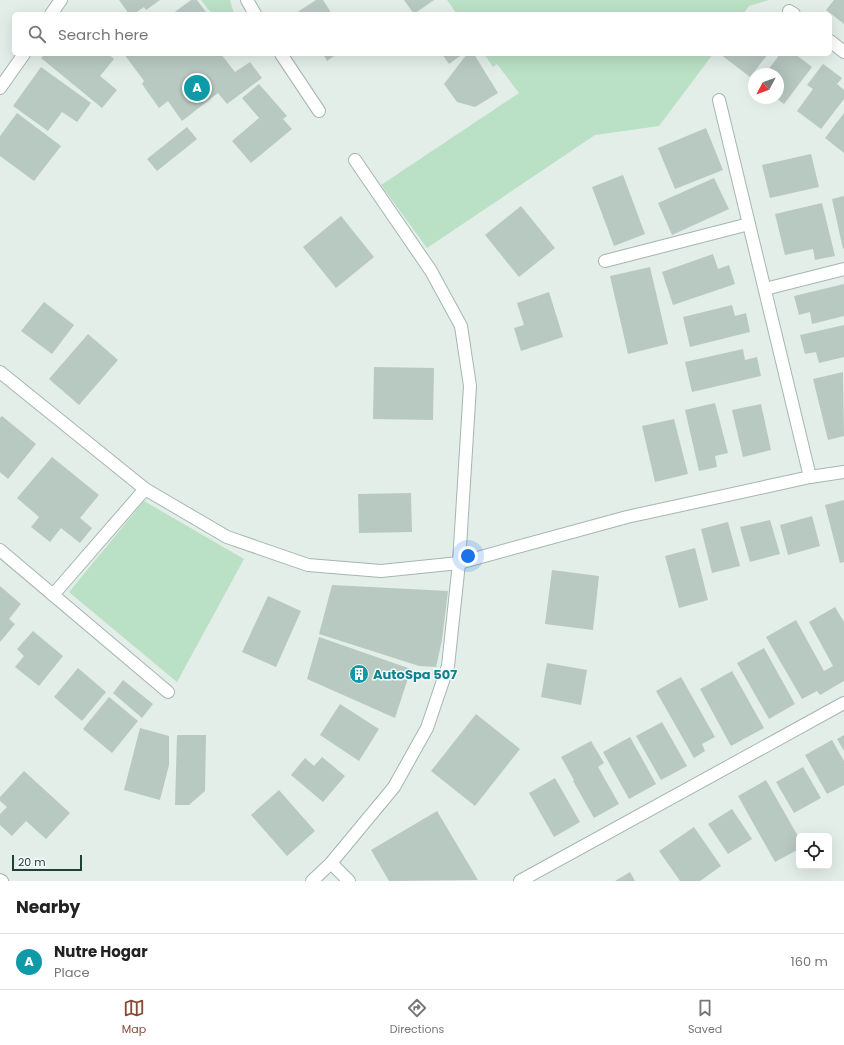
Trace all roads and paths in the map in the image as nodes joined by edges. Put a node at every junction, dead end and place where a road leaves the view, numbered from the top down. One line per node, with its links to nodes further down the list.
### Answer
1 (61, 0): 3 (street)
2 (247, 0): 4 (street)
3 (52, 12)
4 (254, 12)
5 (832, 43): 6 (street)
6 (844, 52)
7 (23, 56): 9 (street)
8 (282, 56): 11 (street)
9 (0, 88)
10 (719, 100): 13 (street)
11 (319, 111)
12 (355, 160): 22 (street)
13 (749, 224): 14 (street); 16 (street)
14 (605, 261)
15 (844, 269): 16 (street)
16 (765, 289): 19 (street)
17 (0, 372): 20 (street)
18 (844, 472): 19 (street)
19 (810, 477): 22 (street)
20 (144, 489): 22 (street); 23 (street)
21 (0, 550): 23 (street)
22 (459, 563): 26 (street)
23 (53, 595): 24 (street)
24 (168, 692)
25 (844, 703): 29 (street)
26 (332, 863): 27 (street); 28 (street)
27 (312, 881)
28 (350, 881)
29 (520, 881)

